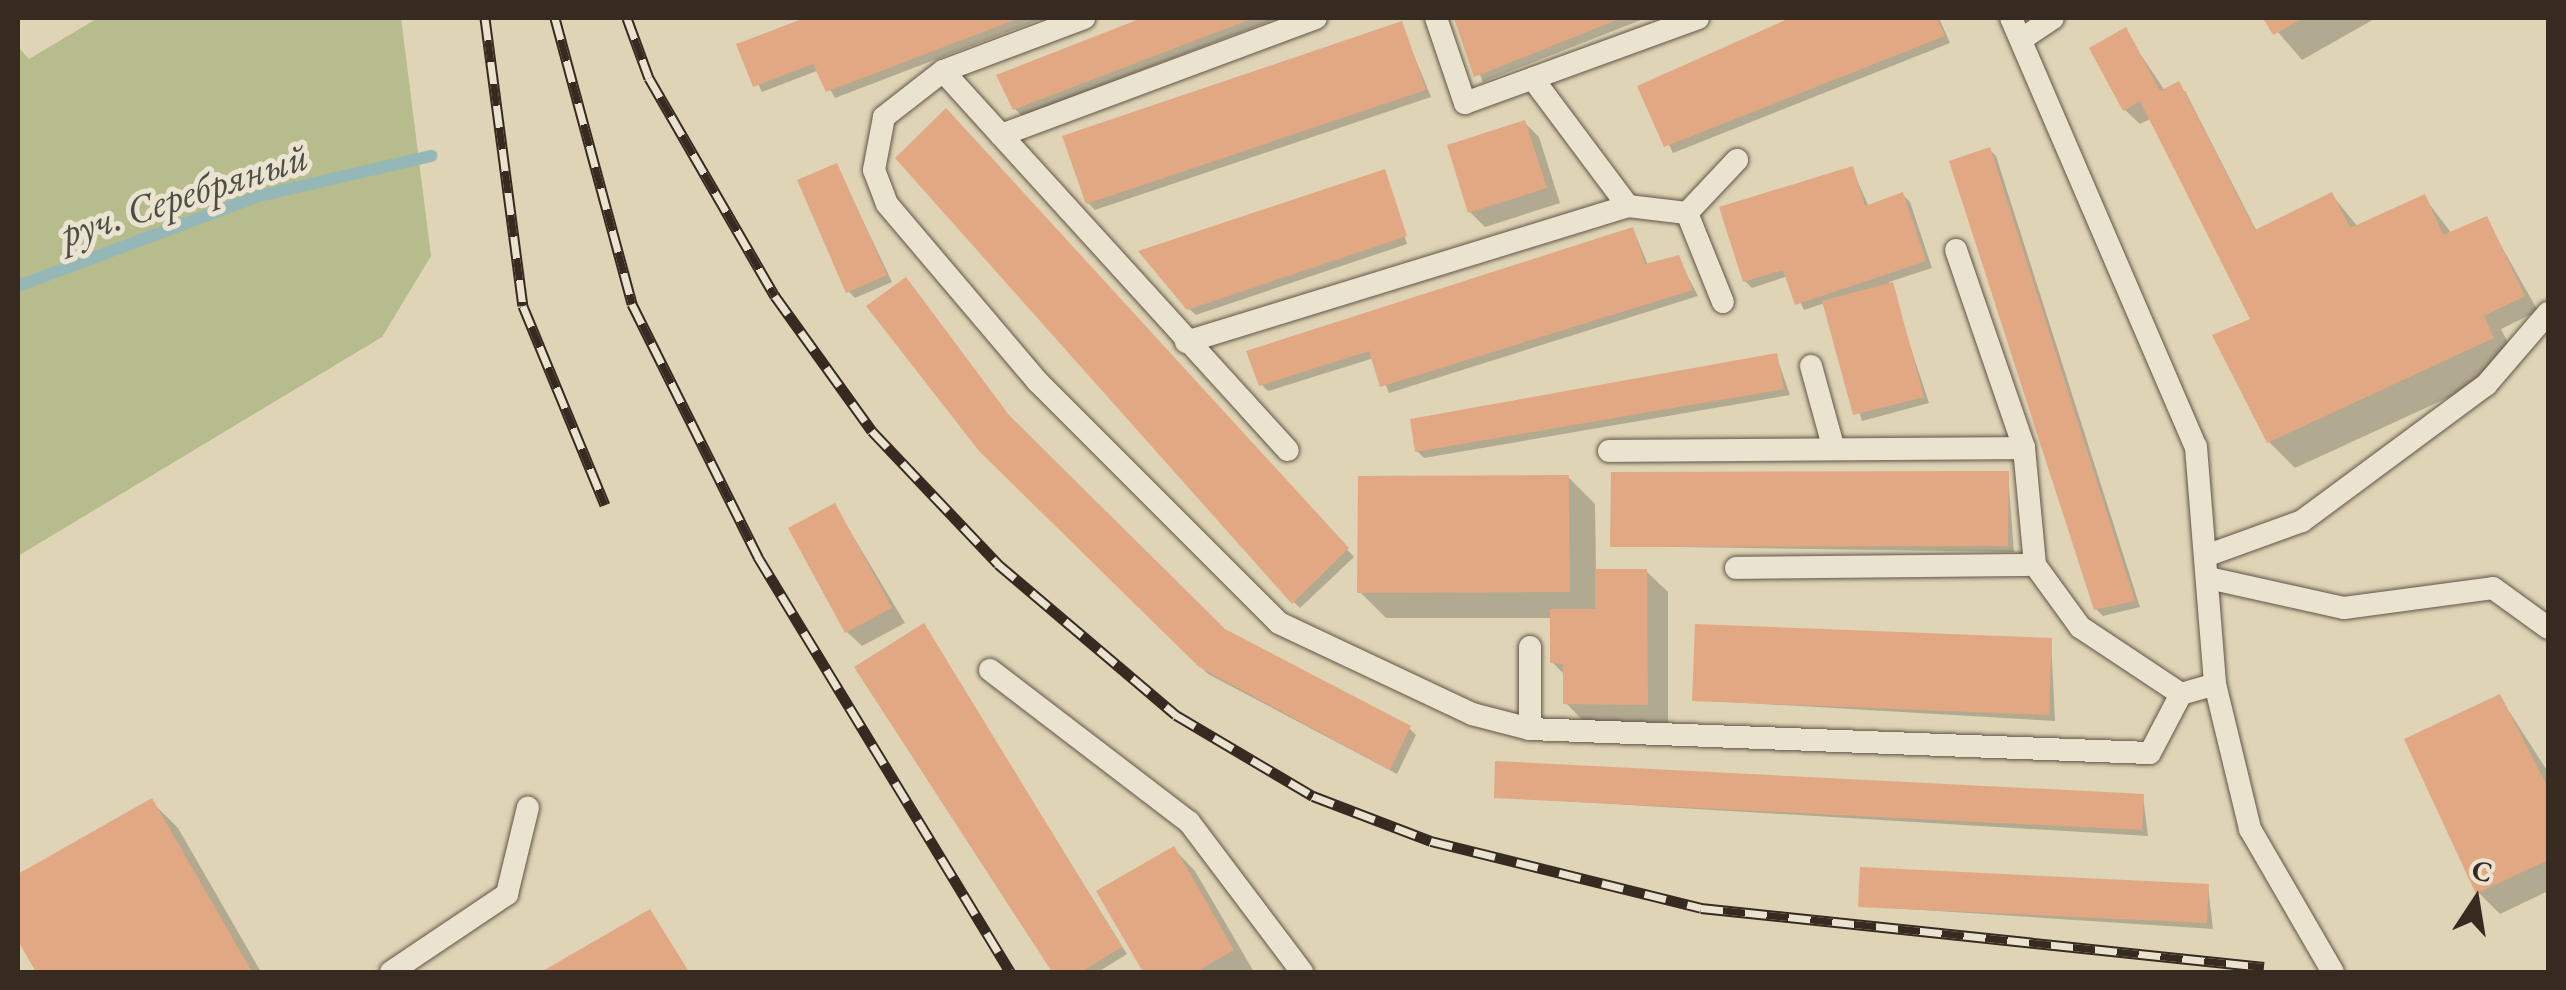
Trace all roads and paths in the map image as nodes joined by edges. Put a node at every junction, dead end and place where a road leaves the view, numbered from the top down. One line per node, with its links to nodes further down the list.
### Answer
1 (1084, 18): 7 (lane)
2 (1316, 18): 9 (lane)
3 (1436, 18): 8 (lane)
4 (1698, 18): 8 (lane)
5 (2052, 18): 6 (lane)
6 (2017, 28): 22 (lane)
7 (943, 71): 9 (lane); 31 (lane)
8 (1534, 78): 11 (lane)
9 (1001, 134): 16 (lane)
10 (1737, 160): 12 (lane)
11 (1628, 206): 12 (lane); 16 (lane)
12 (1687, 213): 14 (lane)
13 (1956, 250): 19 (lane)
14 (1723, 302)
15 (2548, 312): 22 (lane)
16 (1186, 342): 20 (lane)
17 (1812, 366): 18 (lane)
18 (1833, 446): 19 (lane); 21 (lane)
19 (2024, 448): 23 (lane)
20 (1288, 450)
21 (1609, 451)
22 (2211, 554): 25 (lane)
23 (2035, 565): 24 (lane); 30 (lane)
24 (1736, 568)
25 (2213, 578): 26 (lane); 29 (lane)
26 (2548, 628)
27 (1530, 647): 31 (lane)
28 (990, 670): 34 (lane)
29 (2215, 684): 30 (lane); 35 (lane)
30 (2182, 694): 31 (lane)
31 (1530, 729)
32 (528, 807): 33 (lane)
33 (391, 972)
34 (1302, 972)
35 (2333, 972)

